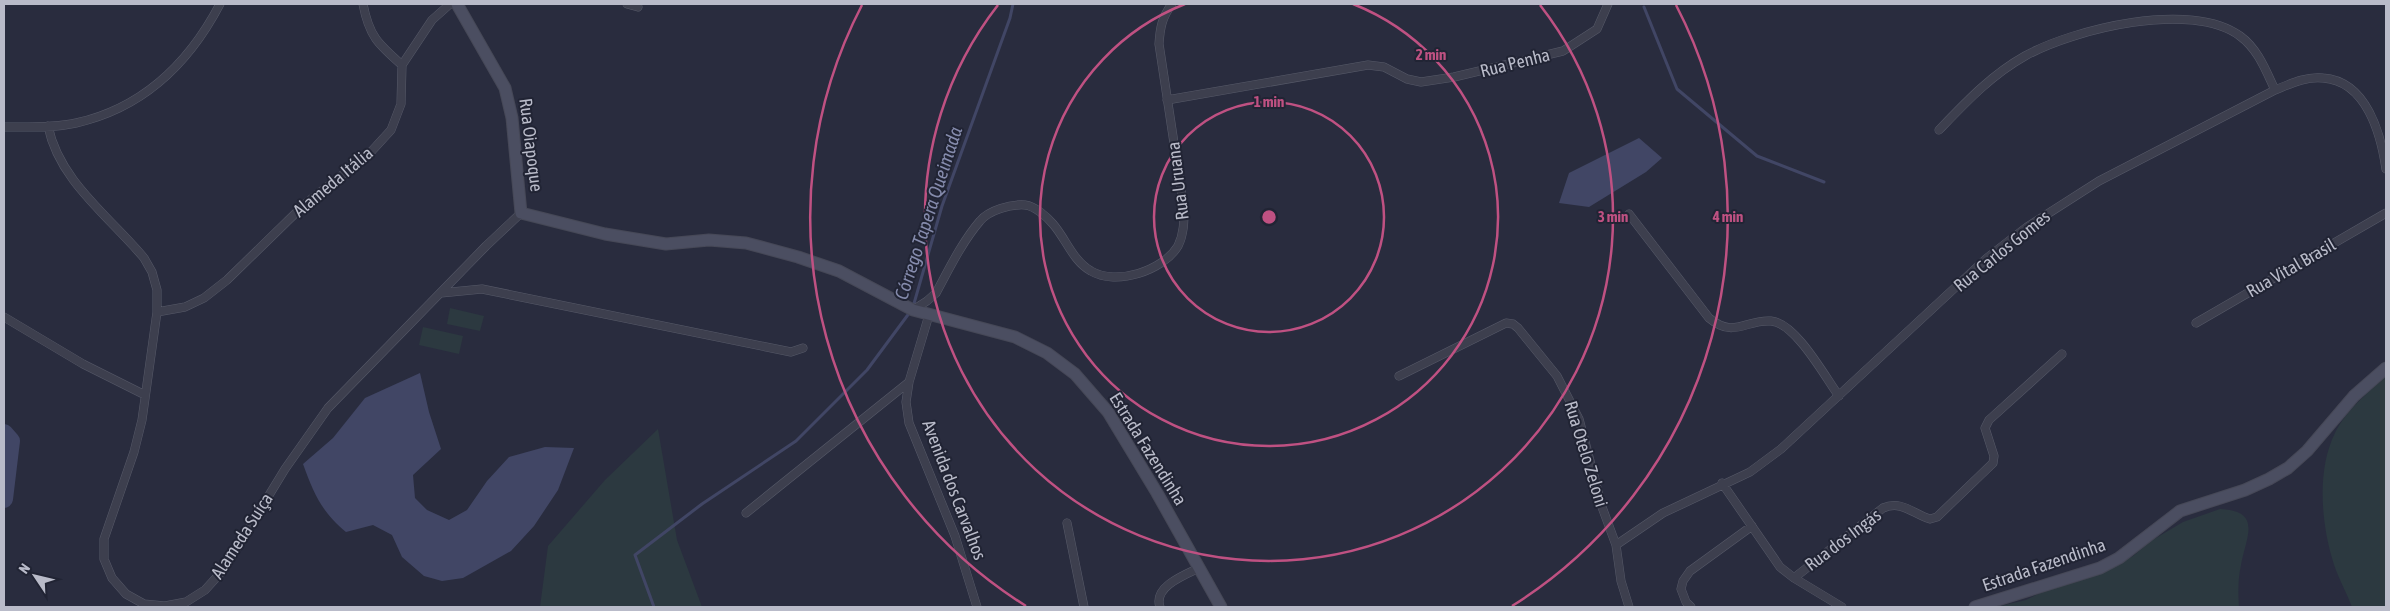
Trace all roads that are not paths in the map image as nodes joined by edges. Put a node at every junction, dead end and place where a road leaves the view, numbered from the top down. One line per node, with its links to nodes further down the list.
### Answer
1 (220, 4): 12 (street)
2 (363, 4): 9 (street)
3 (450, 4): 9 (street)
4 (457, 4): 16 (street, Rua Oiapoque)
5 (627, 4): 8 (street)
6 (1172, 4): 11 (street, Rua Uruana)
7 (1608, 4): 11 (street, Rua Penha)
8 (638, 7)
9 (402, 65): 21 (street, Alameda Itália)
10 (2275, 90): 14 (street); 15 (street, Rua Carlos Gomes); 31 (street, Rua Carlos Gomes)
11 (1167, 100): 20 (street, Rua Uruana)
12 (48, 126): 13 (street); 21 (street, Alameda Suíça)
13 (4, 127)
14 (1938, 130)
15 (2386, 169)
16 (521, 213): 19 (street, Alameda Suíça); 20 (street)
17 (2386, 213): 24 (street, Rua Vital Brasil)
18 (1629, 214): 31 (street)
19 (441, 293): 25 (street); 30 (street, Alameda Suíça)
20 (910, 308): 22 (street)
21 (157, 312): 30 (street, Alameda Suíça)
22 (929, 314): 29 (street, Avenida dos Carvalhos); 37 (street, Estrada Fazendinha)
23 (4, 317): 30 (street)
24 (2196, 323)
25 (803, 348)
26 (2062, 354): 38 (street, Rua dos Ingás)
27 (2386, 368): 46 (street, Estrada Fazendinha)
28 (1399, 376): 36 (street, Rua Otelo Zeloni)
29 (909, 382): 33 (street); 39 (street, Avenida dos Carvalhos)
30 (145, 395)
31 (1839, 396): 32 (street, Rua Carlos Gomes)
32 (1722, 483): 35 (street); 36 (street, Rua Carlos Gomes)
33 (746, 513)
34 (1067, 523): 40 (street)
35 (1752, 526): 38 (street); 44 (street)
36 (1616, 546): 43 (street, Rua Otelo Zeloni)
37 (1199, 568): 41 (street); 42 (street, Estrada Fazendinha)
38 (1794, 578): 45 (street)
39 (977, 607)
40 (1084, 607)
41 (1160, 607)
42 (1220, 607)
43 (1629, 607)
44 (1691, 607)
45 (1842, 607)
46 (1975, 607)

